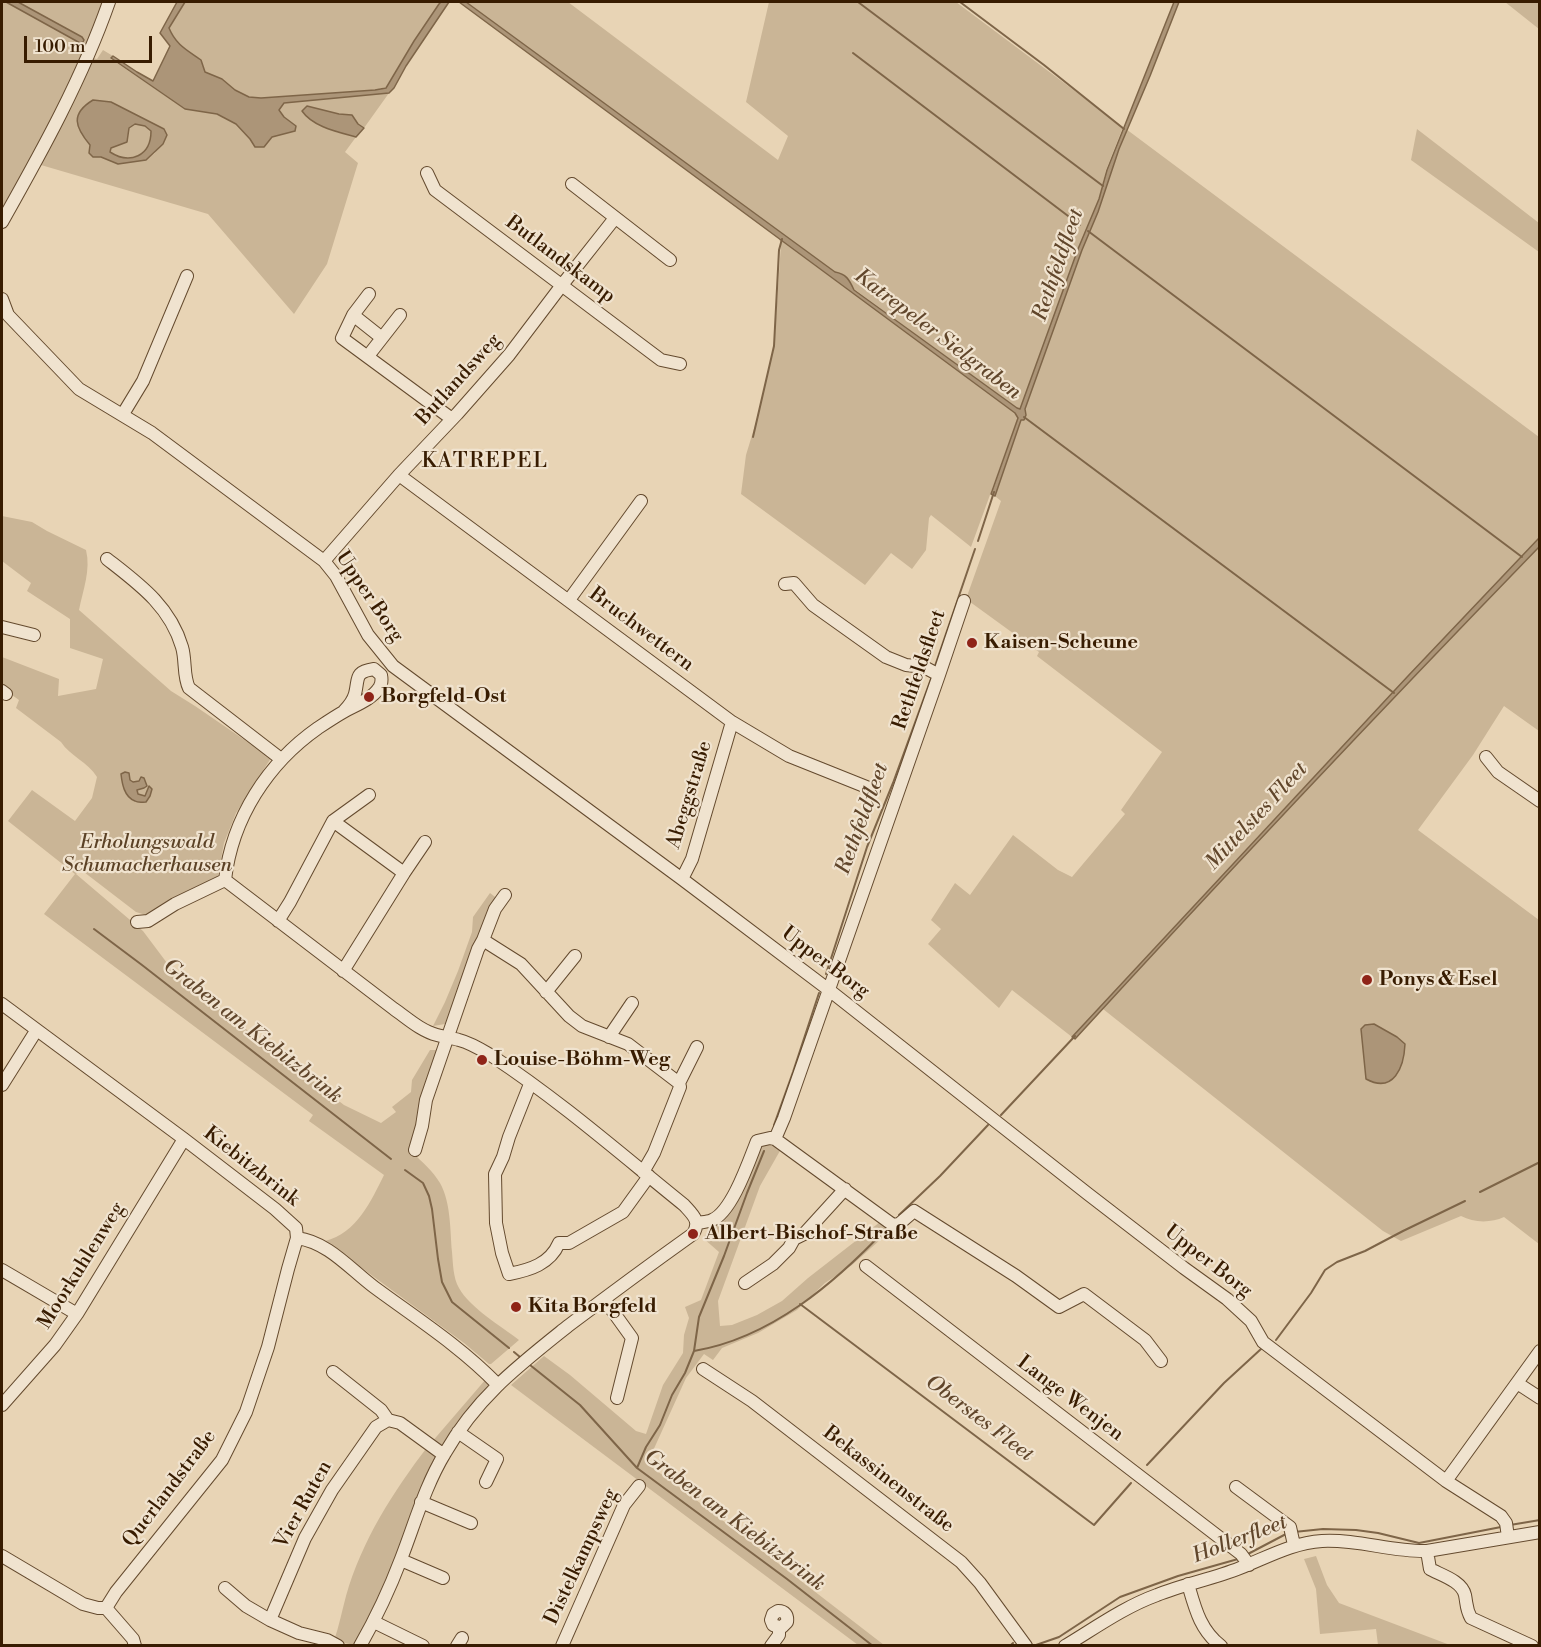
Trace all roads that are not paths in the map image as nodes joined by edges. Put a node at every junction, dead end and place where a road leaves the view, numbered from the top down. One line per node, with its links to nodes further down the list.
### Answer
1 (109, 2): 5 (street)
2 (428, 173): 8 (street, Butlandskamp)
3 (572, 184): 4 (street)
4 (615, 218): 6 (street); 8 (street, Butlandsweg)
5 (2, 222)
6 (670, 260)
7 (187, 276): 17 (street)
8 (562, 285): 16 (street, Butlandskamp); 18 (street, Butlandsweg)
9 (369, 294): 11 (street)
10 (2, 299): 13 (street)
11 (353, 315): 14 (street); 15 (street)
12 (400, 315): 14 (street)
13 (5, 319): 17 (street, Upper Borg)
14 (382, 338): 15 (street)
15 (368, 356): 18 (street)
16 (680, 364)
17 (123, 414): 22 (street, Upper Borg)
18 (452, 419): 19 (street, Butlandsweg)
19 (399, 475): 22 (street, Butlandsweg); 24 (street, Bruchwettern)
20 (641, 501): 24 (street)
21 (107, 559): 34 (street)
22 (324, 561): 28 (street, Upper Borg)
23 (785, 584): 30 (street)
24 (569, 600): 32 (street, Bruchwettern)
25 (964, 601): 30 (street, Rethfeldsfleet)
26 (2, 627): 27 (street)
27 (34, 634)
28 (393, 666): 29 (street); 41 (street, Upper Borg)
29 (381, 675): 31 (street); 31 (street)
30 (939, 675): 49 (street, Rethfeldsfleet)
31 (344, 711): 34 (street)
32 (732, 722): 35 (street, Bruchwettern); 41 (street, Abeggstraße)
33 (1486, 757): 37 (street)
34 (281, 759): 42 (street)
35 (874, 790)
36 (369, 795): 38 (street)
37 (1539, 801)
38 (333, 820): 40 (street); 44 (street)
39 (425, 842): 40 (street)
40 (404, 873): 48 (street)
41 (682, 879): 49 (street, Upper Borg)
42 (225, 880): 44 (street); 45 (street)
43 (505, 895): 46 (street)
44 (278, 921): 48 (street)
45 (137, 922)
46 (483, 940): 50 (street); 54 (street)
47 (574, 956): 50 (street)
48 (343, 971): 54 (street)
49 (829, 990): 61 (street, Rethfeldsfleet); 84 (street, Upper Borg)
50 (546, 992): 55 (street)
51 (632, 1003): 55 (street)
52 (2, 1004): 53 (street, Kiebitzbrink)
53 (36, 1031): 59 (street); 60 (street, Kiebitzbrink)
54 (448, 1037): 58 (street); 62 (street)
55 (609, 1037): 57 (street)
56 (697, 1047): 57 (street)
57 (679, 1083): 63 (street)
58 (530, 1084): 63 (street); 63 (street)
59 (2, 1085)
60 (184, 1139): 66 (street, Kiebitzbrink); 71 (street, Moorkuhlenweg)
61 (775, 1139): 64 (street); 65 (street)
62 (415, 1150)
63 (646, 1174): 65 (street)
64 (845, 1189): 69 (street); 73 (street)
65 (696, 1220): 70 (street)
66 (297, 1238): 77 (street, Kiebitzbrink); 100 (street, Querlandstraße)
67 (866, 1266): 95 (street, Lange Wenjen)
68 (2, 1270): 71 (street)
69 (745, 1283)
70 (604, 1299): 77 (street); 78 (street)
71 (76, 1314): 80 (street, Moorkuhlenweg)
72 (1539, 1351): 76 (street)
73 (1161, 1361)
74 (703, 1369): 110 (street, Bekassinenstraße)
75 (333, 1372): 81 (street)
76 (1517, 1383): 79 (street); 84 (street)
77 (497, 1384): 82 (street)
78 (617, 1398)
79 (1539, 1398)
80 (2, 1405)
81 (388, 1420): 83 (street); 101 (street, Vier Ruten)
82 (458, 1432): 83 (street); 85 (street)
83 (444, 1455): 88 (street)
84 (1446, 1481): 90 (street, Upper Borg)
85 (486, 1482)
86 (639, 1486): 108 (street, Distelkampsweg)
87 (1236, 1487): 92 (street)
88 (421, 1502): 89 (street); 96 (street)
89 (471, 1523)
90 (1507, 1530): 91 (street); 93 (street)
91 (1539, 1532)
92 (1292, 1537): 93 (street); 95 (street)
93 (1427, 1551): 113 (street)
94 (2, 1556): 100 (street)
95 (1245, 1559): 98 (street)
96 (401, 1560): 97 (street); 102 (street)
97 (443, 1578)
98 (1188, 1584): 111 (street); 112 (street)
99 (225, 1587): 101 (street)
100 (106, 1608): 104 (street)
101 (270, 1620): 105 (street)
102 (374, 1622): 106 (street); 107 (street)
103 (779, 1627): 109 (street)
104 (135, 1646)
105 (338, 1646)
106 (360, 1646)
107 (423, 1646)
108 (562, 1646)
109 (771, 1646)
110 (1026, 1646)
111 (1065, 1646)
112 (1221, 1646)
113 (1532, 1646)

